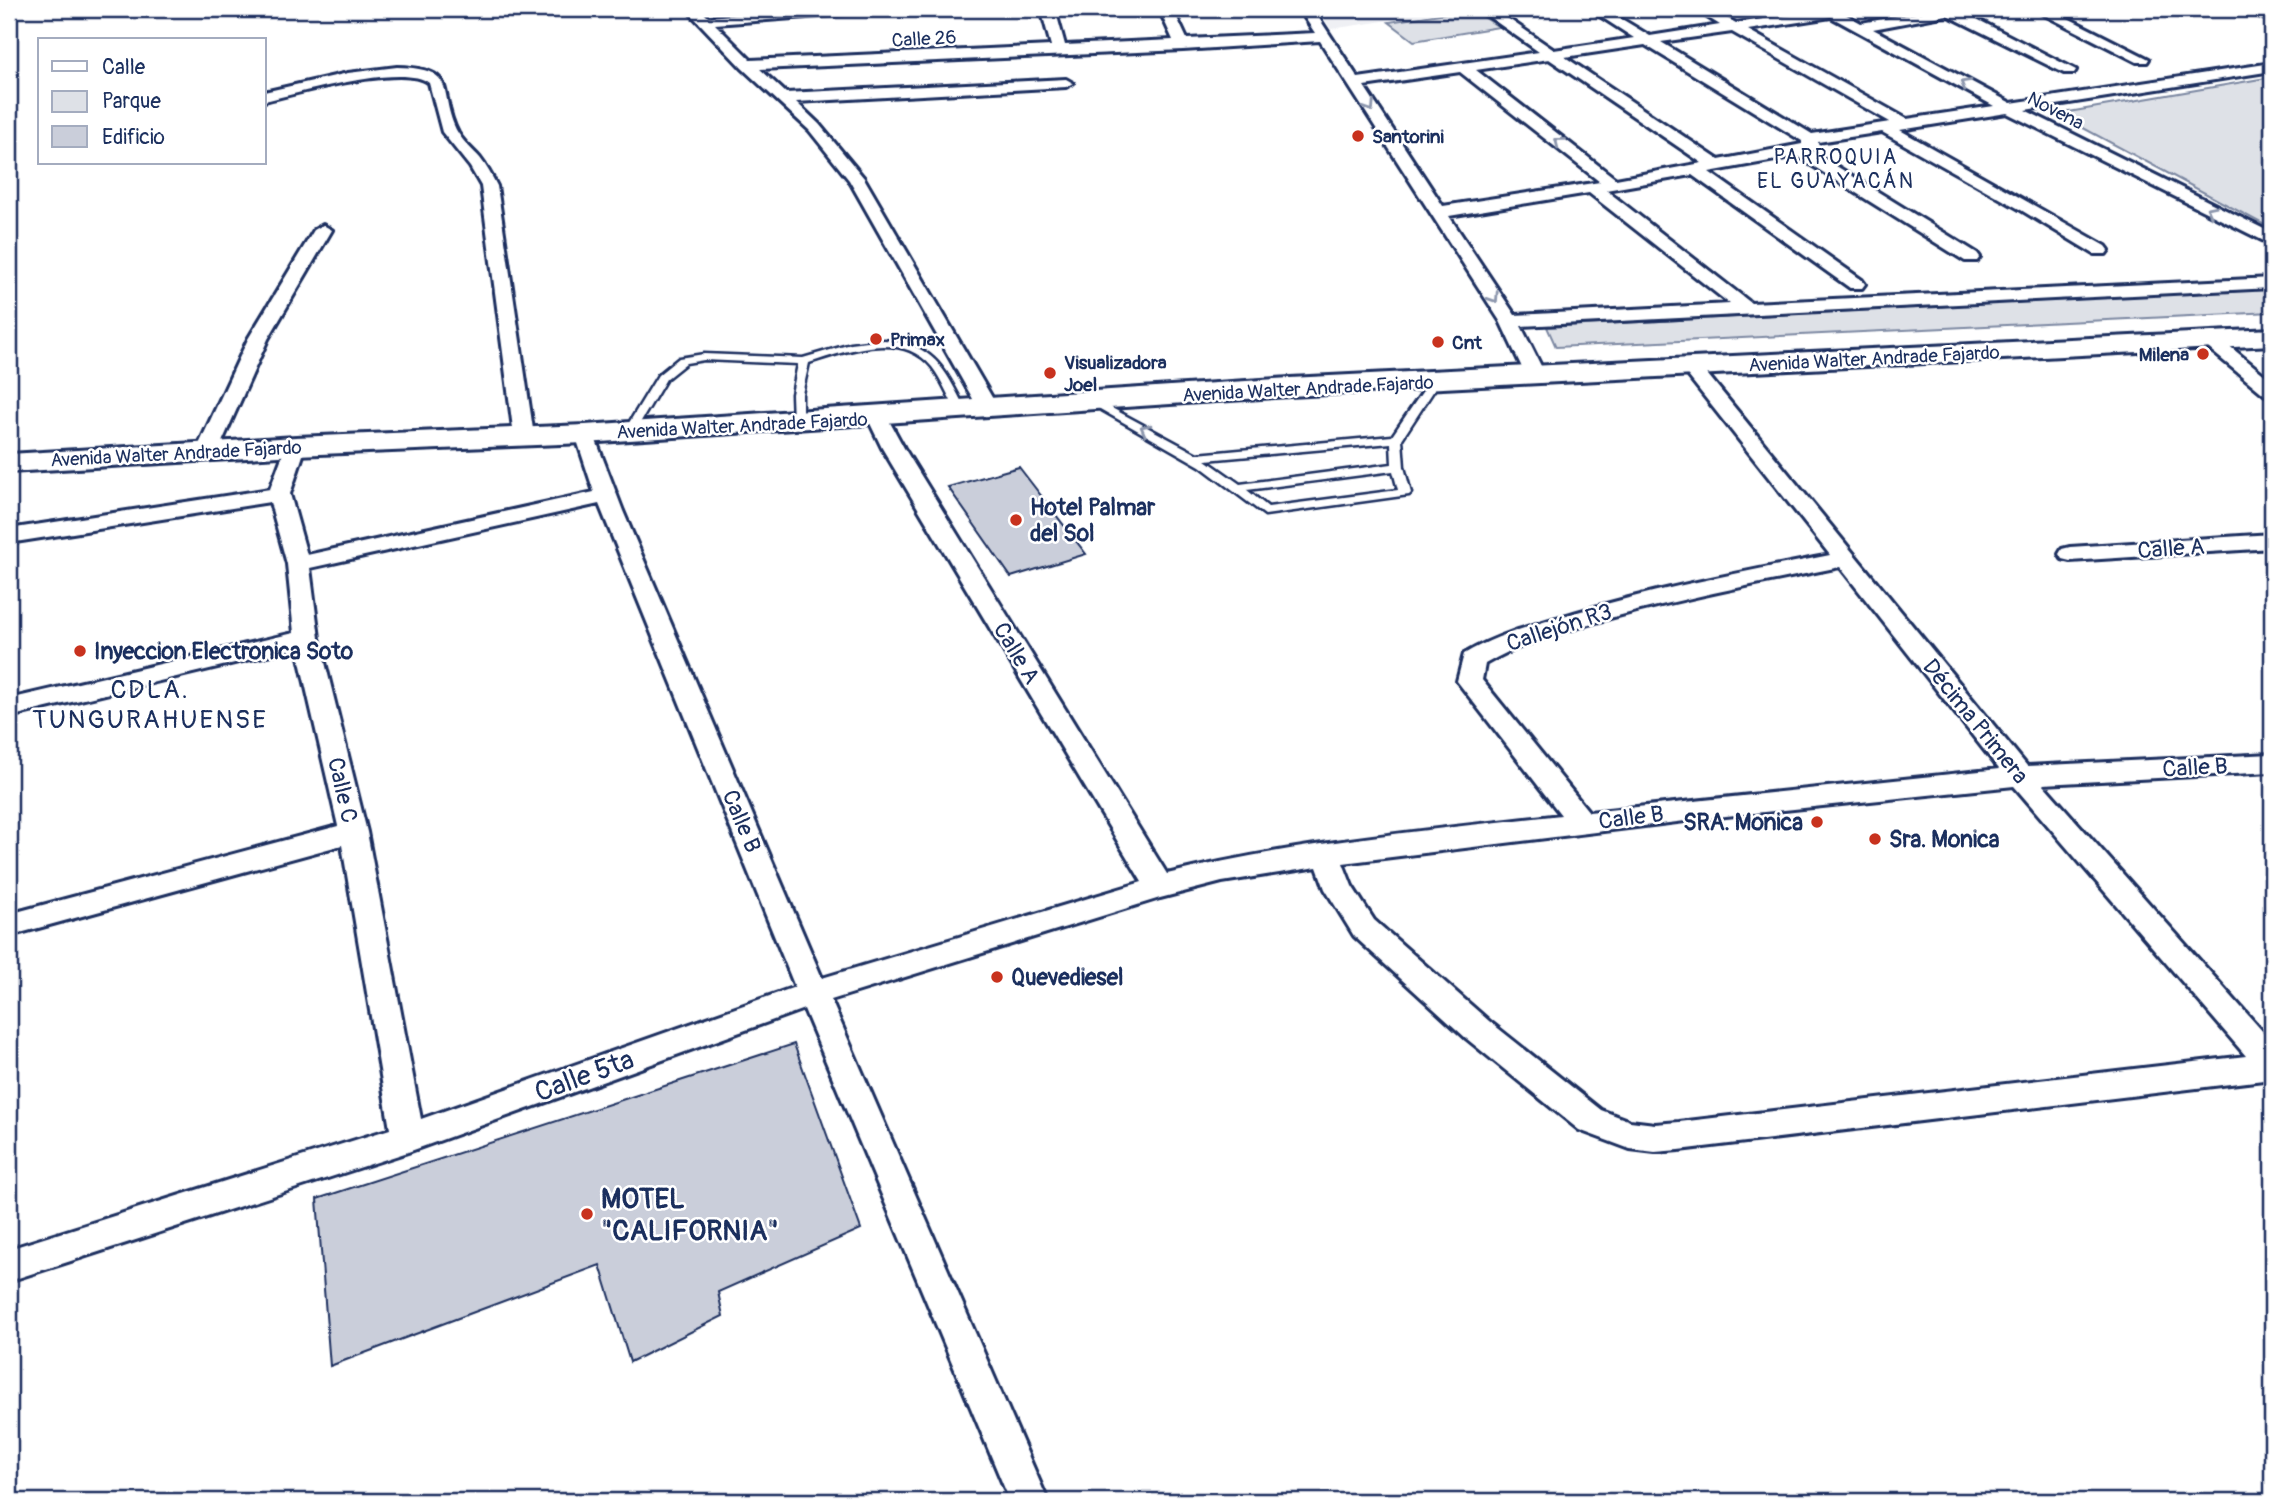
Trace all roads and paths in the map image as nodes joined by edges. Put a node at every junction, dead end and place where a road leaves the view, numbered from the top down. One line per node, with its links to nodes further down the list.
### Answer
1 (860, 9): 12 (street)
2 (1048, 9): 19 (street)
3 (1166, 9): 18 (street)
4 (1306, 9): 16 (street)
5 (1485, 9): 20 (street)
6 (1597, 9): 17 (street)
7 (1701, 9): 15 (street)
8 (2040, 9): 21 (street)
9 (2250, 9): 13 (street)
10 (1954, 10): 14 (street); 25 (street)
11 (1829, 11): 14 (street, Novena); 15 (street)
12 (699, 15): 22 (street)
13 (2272, 18)
14 (1860, 27): 30 (street, Novena, one-way to 14)
15 (1734, 28): 17 (street); 31 (street)
16 (1324, 37): 18 (street, Calle 26); 27 (street)
17 (1649, 40): 20 (street); 33 (street)
18 (1183, 46): 19 (street, Calle 26)
19 (1059, 50): 22 (street, Calle 26)
20 (1552, 55): 23 (street); 34 (street)
21 (2142, 59)
22 (747, 65): 29 (street)
23 (1463, 67): 27 (street); 36 (street, one-way to 23)
24 (2272, 67): 30 (street)
25 (2069, 70)
26 (1066, 83): 29 (street)
27 (1355, 83): 38 (street, one-way to 38)
28 (266, 97): 60 (street)
29 (785, 98): 55 (street)
30 (2008, 108): 31 (street); 40 (street, Novena, one-way to 30)
31 (1903, 123): 32 (street)
32 (1882, 126): 33 (street); 41 (street)
33 (1805, 145): 34 (street); 42 (street)
34 (1715, 165): 35 (street)
35 (1694, 169): 36 (street); 44 (street)
36 (1613, 184): 37 (street)
37 (1592, 188): 38 (street); 45 (street)
38 (1438, 212): 46 (street, one-way to 46)
39 (324, 230): 63 (street)
40 (2272, 240)
41 (2100, 250)
42 (1971, 257)
43 (2272, 282): 45 (street)
44 (1856, 284)
45 (1746, 309): 46 (street)
46 (1509, 321): 51 (street)
47 (2272, 337): 48 (main road, Avenida Walter Andrade Fajardo)
48 (2209, 339): 50 (main road, Avenida Walter Andrade Fajardo); 53 (street)
49 (804, 361): 55 (lane); 57 (lane); 58 (lane)
50 (1692, 368): 51 (main road, Avenida Walter Andrade Fajardo); 73 (street, Décima Primera)
51 (1536, 376): 52 (main road, Avenida Walter Andrade Fajardo)
52 (1435, 381): 54 (main road, Avenida Walter Andrade Fajardo); 61 (lane)
53 (2272, 391)
54 (1091, 401): 55 (main road, Avenida Walter Andrade Fajardo); 64 (lane, one-way to 54)
55 (974, 407): 56 (main road, Avenida Walter Andrade Fajardo)
56 (877, 417): 57 (main road, Avenida Walter Andrade Fajardo); 82 (street, Calle A)
57 (798, 421): 58 (main road, Avenida Walter Andrade Fajardo)
58 (630, 431): 59 (main road, Avenida Walter Andrade Fajardo)
59 (585, 434): 60 (main road, Avenida Walter Andrade Fajardo); 69 (street, Calle B)
60 (524, 436): 62 (main road, Avenida Walter Andrade Fajardo)
61 (1396, 439): 64 (lane); 66 (lane)
62 (296, 446): 63 (main road, Avenida Walter Andrade Fajardo); 68 (street)
63 (207, 451): 65 (main road, Avenida Walter Andrade Fajardo)
64 (1199, 457): 67 (lane)
65 (9, 463)
66 (1398, 467): 67 (lane); 67 (lane)
67 (1240, 487)
68 (279, 494): 70 (street); 74 (street, Calle C)
69 (606, 496): 74 (street); 84 (street, Calle B)
70 (9, 536)
71 (2272, 541): 72 (street, Calle A)
72 (2070, 554)
73 (1846, 559): 78 (street, Décima Primera); 79 (street, Callejón R3)
74 (298, 564): 75 (street, Calle C)
75 (307, 638): 76 (street); 80 (street, Calle C)
76 (9, 708)
77 (2272, 764): 78 (street, Calle B)
78 (2020, 776): 79 (street, Calle B); 85 (street, Décima Primera)
79 (1583, 823): 81 (street, Calle B)
80 (353, 832): 83 (street); 86 (street, Calle C)
81 (1326, 855): 82 (street, Calle B); 85 (street)
82 (1160, 887): 84 (street, Calle 5ta)
83 (9, 925)
84 (814, 993): 86 (street, Calle 5ta); 88 (street, Calle B)
85 (2272, 1065)
86 (408, 1138): 87 (street, Calle 5ta)
87 (9, 1265)
88 (1029, 1501)

